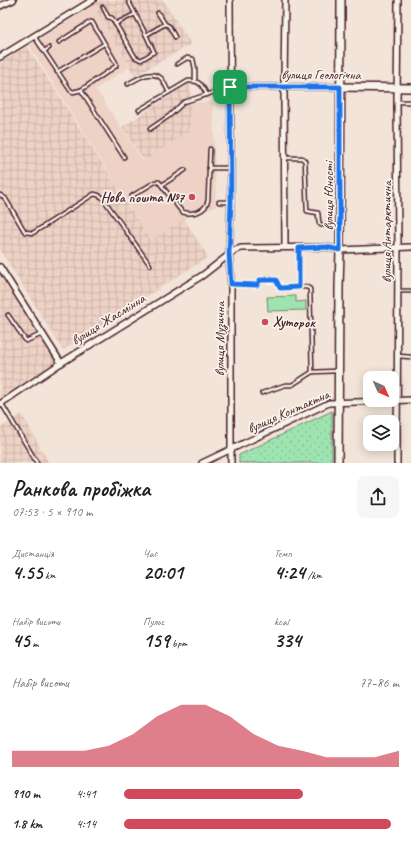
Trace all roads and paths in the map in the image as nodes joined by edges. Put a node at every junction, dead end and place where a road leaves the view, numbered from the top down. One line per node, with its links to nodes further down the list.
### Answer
1 (13, 0): 8 (street)
2 (93, 0): 15 (street)
3 (128, 0): 11 (lane)
4 (230, 0): 26 (street, вулиця Музична)
5 (285, 0): 27 (street)
6 (341, 0): 28 (street, вулиця Юності)
7 (398, 0): 29 (street, вулиця Антарктична)
8 (0, 6)
9 (103, 7): 12 (lane)
10 (158, 13): 13 (lane)
11 (135, 14): 12 (lane); 14 (lane)
12 (115, 24): 14 (lane)
13 (165, 24): 14 (lane); 16 (lane)
14 (146, 35)
15 (34, 36): 20 (lane); 21 (street)
16 (176, 37)
17 (59, 42): 18 (lane)
18 (104, 44): 23 (lane); 31 (lane)
19 (49, 48): 20 (lane)
20 (44, 51): 23 (lane)
21 (0, 57)
22 (177, 64): 24 (lane)
23 (57, 72): 31 (lane)
24 (195, 80): 32 (lane); 33 (lane)
25 (128, 84): 32 (lane)
26 (230, 87): 27 (street, вулиця Геологічна); 33 (lane); 42 (street, вулиця Музична)
27 (284, 87): 28 (street, вулиця Геологічна); 40 (street)
28 (340, 87): 29 (street, вулиця Геологічна); 49 (street, вулиця Юності)
29 (397, 88): 30 (street, вулиця Геологічна); 34 (street, вулиця Антарктична)
30 (411, 88)
31 (81, 90): 39 (lane)
32 (169, 92): 36 (lane)
33 (207, 95): 37 (lane)
34 (397, 102): 35 (lane); 50 (street, вулиця Антарктична)
35 (411, 102)
36 (139, 110)
37 (150, 129)
38 (210, 149): 41 (lane)
39 (124, 157)
40 (284, 158): 49 (lane); 51 (street)
41 (209, 168): 42 (lane); 44 (lane)
42 (231, 168): 48 (street, вулиця Музична)
43 (185, 170): 44 (lane)
44 (162, 185): 46 (lane)
45 (0, 195): 56 (lane)
46 (132, 196)
47 (219, 202): 48 (lane)
48 (231, 202): 55 (street, вулиця Музична)
49 (340, 225): 54 (street, вулиця Юності)
50 (398, 246): 52 (street, вулиця Жасмінна); 54 (street, вулиця Жасмінна); 60 (street, вулиця Антарктична)
51 (285, 247): 53 (street, вулиця Жасмінна); 55 (street, вулиця Жасмінна)
52 (411, 247)
53 (299, 248): 54 (street, вулиця Жасмінна); 59 (lane)
54 (340, 250): 67 (street, вулиця Юності)
55 (229, 254): 58 (street, вулиця Музична); 66 (street, вулиця Жасмінна)
56 (150, 265)
57 (0, 267): 63 (street)
58 (231, 284): 59 (lane); 77 (street, вулиця Музична)
59 (299, 287): 69 (lane)
60 (398, 291): 61 (lane); 64 (street, вулиця Антарктична)
61 (411, 291)
62 (8, 315): 63 (lane)
63 (42, 334): 66 (street)
64 (398, 356): 65 (lane); 68 (street, вулиця Антарктична)
65 (411, 357)
66 (61, 363): 75 (street, вулиця Жасмінна)
67 (338, 371): 69 (lane); 74 (street, вулиця Юності)
68 (398, 371)
69 (312, 372): 70 (lane)
70 (262, 393)
71 (399, 400): 72 (street, вулиця Контактна)
72 (411, 400)
73 (363, 401): 74 (street, вулиця Контактна)
74 (338, 402): 77 (street, вулиця Контактна); 81 (street, вулиця Юності)
75 (1, 404): 78 (lane)
76 (397, 407): 82 (street, вулиця Антарктична)
77 (231, 449): 79 (street, вулиця Контактна); 80 (street, вулиця Музична)
78 (37, 463)
79 (202, 463)
80 (231, 463)
81 (338, 463)
82 (397, 463)

